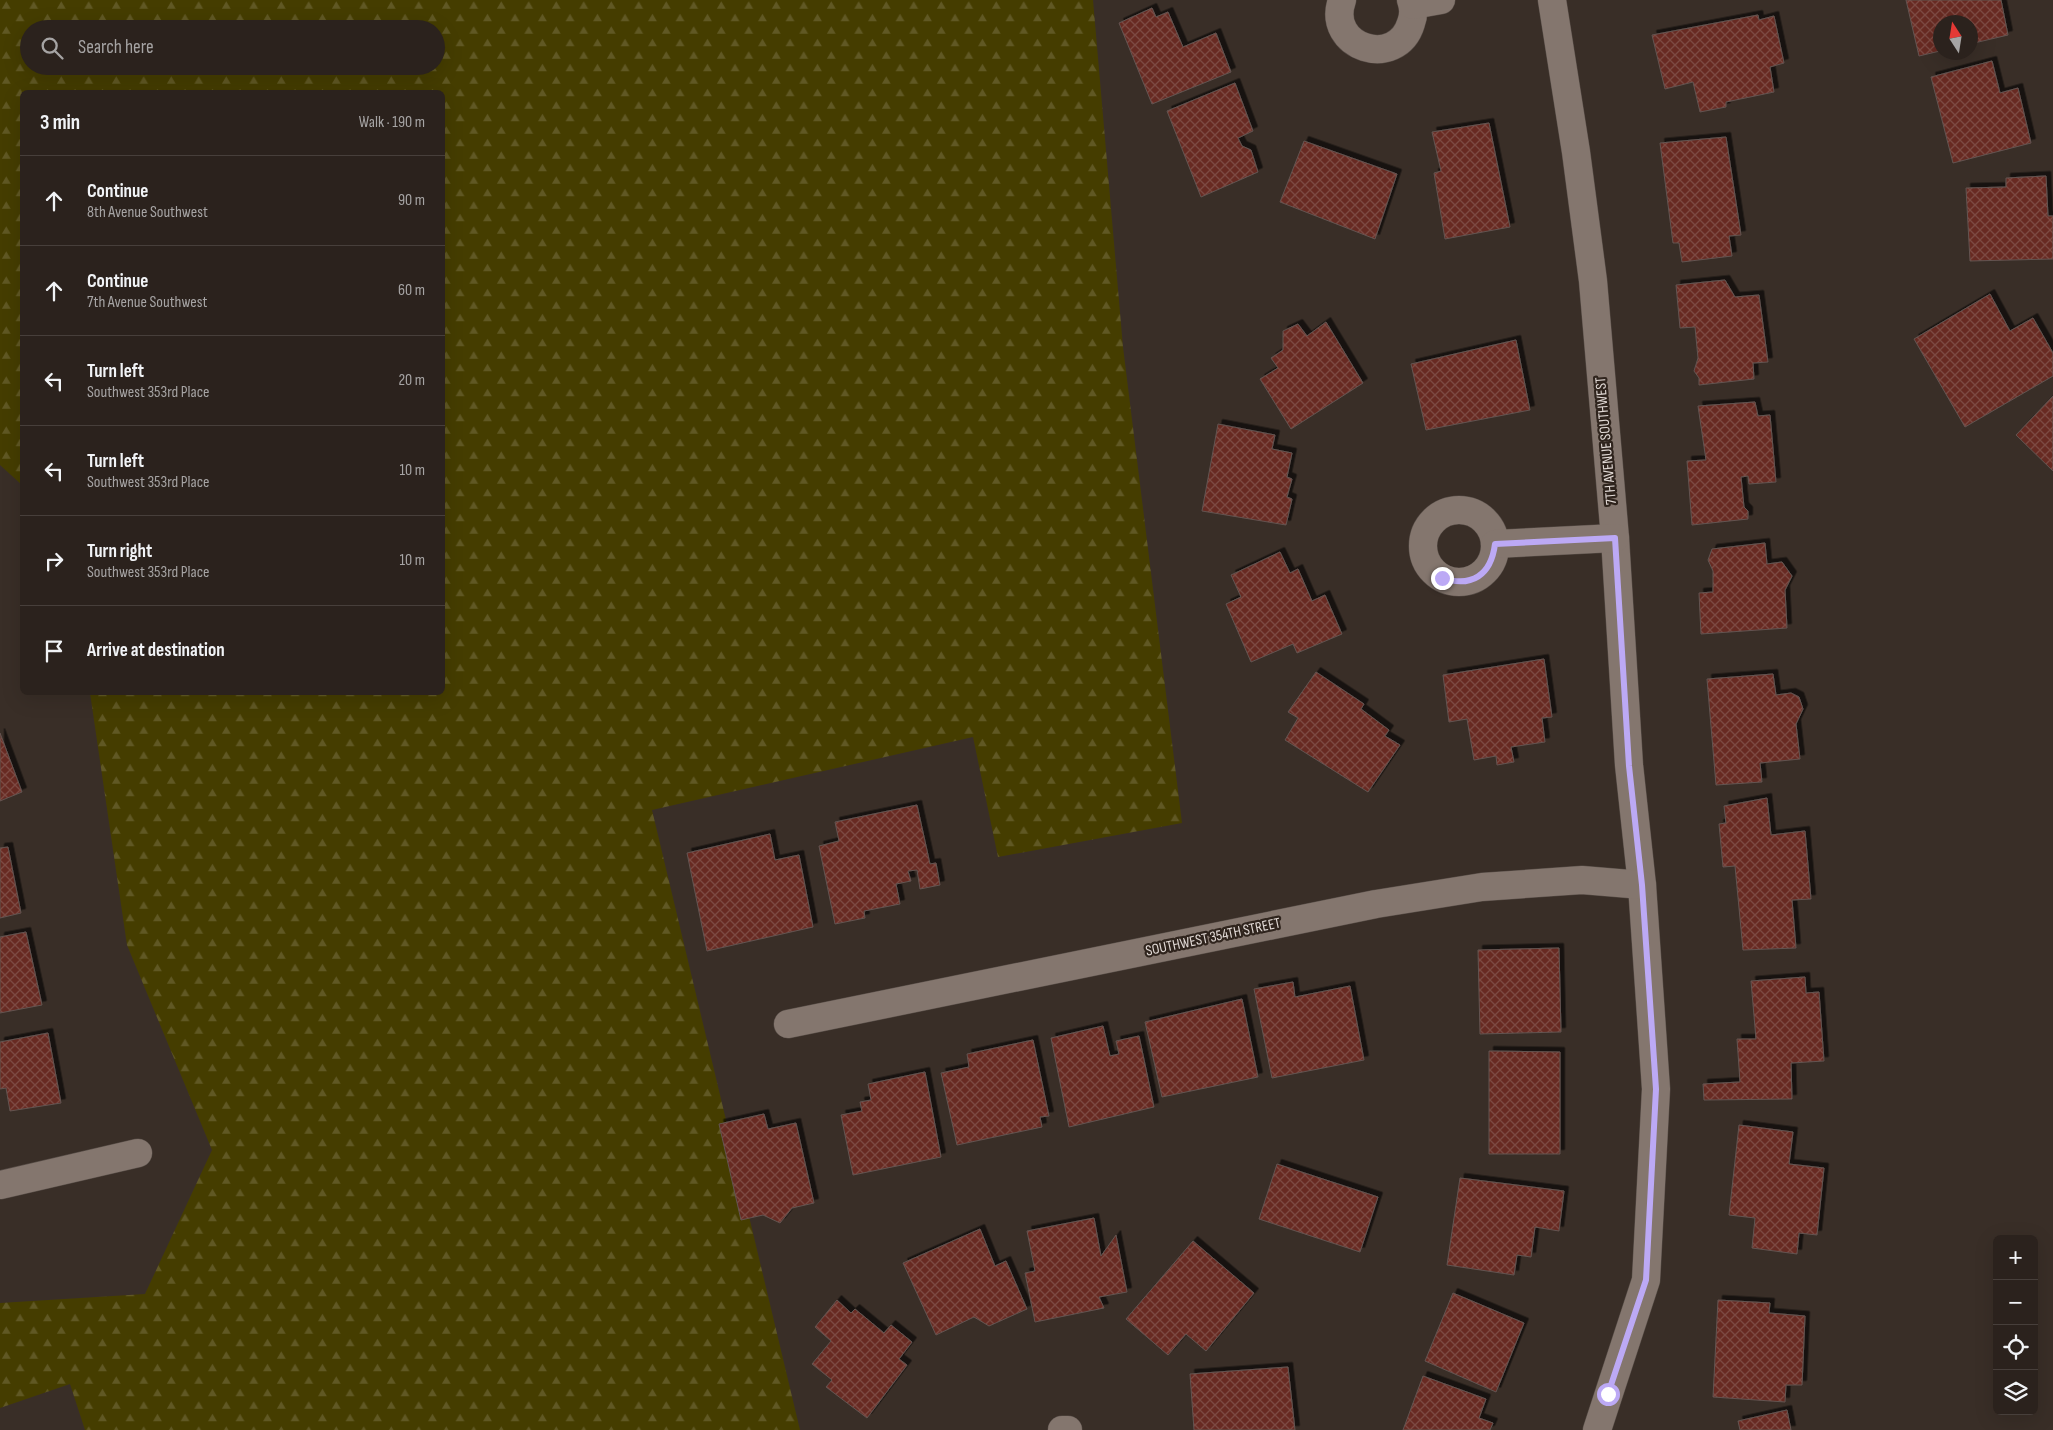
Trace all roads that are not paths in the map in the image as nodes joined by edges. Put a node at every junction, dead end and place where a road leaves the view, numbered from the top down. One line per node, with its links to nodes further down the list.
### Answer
1 (1342, 0): 4 (street)
2 (1441, 0): 4 (street)
3 (1552, 0): 5 (street, 7TH AVENUE SOUTHWEST)
4 (1412, 3)
5 (1615, 538): 6 (street); 7 (street, 7TH AVENUE SOUTHWEST)
6 (1495, 544)
7 (1642, 885): 8 (street, SOUTHWEST 354TH STREET); 13 (street, 7TH AVENUE SOUTHWEST)
8 (788, 1024)
9 (138, 1153): 10 (street)
10 (0, 1185)
11 (1062, 1430): 12 (street)
12 (1068, 1430)
13 (1597, 1430)

